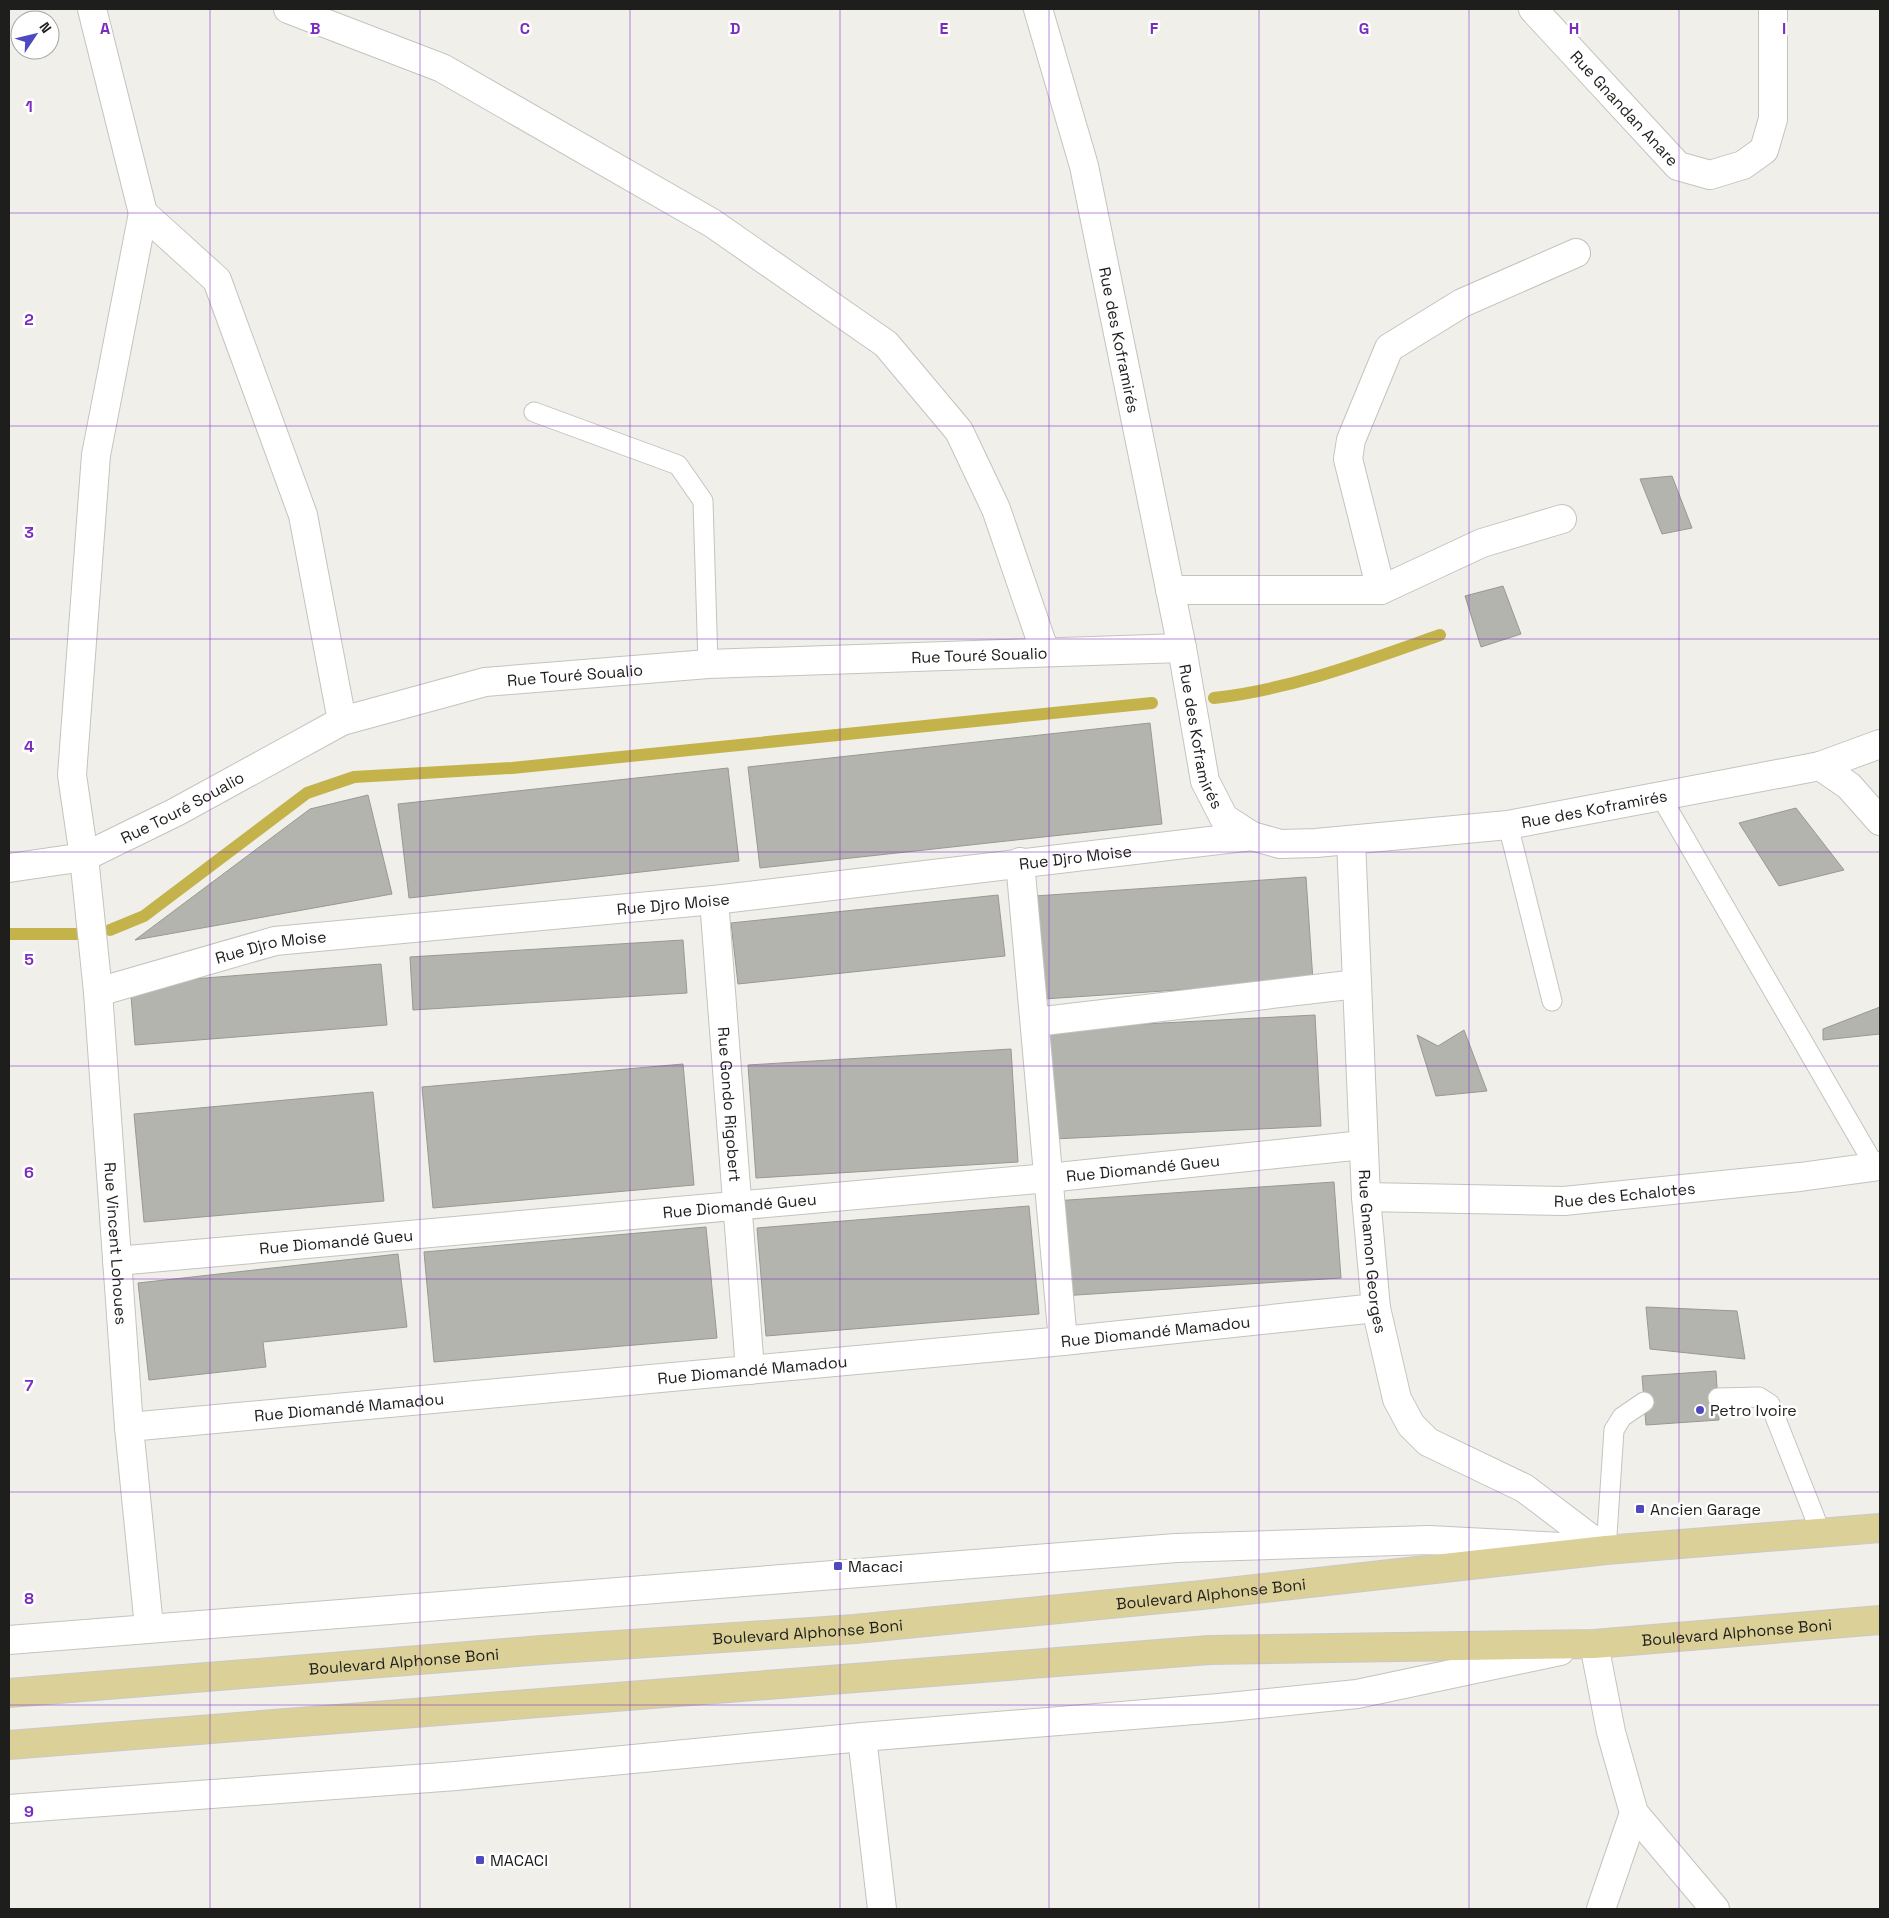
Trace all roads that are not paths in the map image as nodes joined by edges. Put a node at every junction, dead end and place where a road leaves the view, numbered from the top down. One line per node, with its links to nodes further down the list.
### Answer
1 (92, 9): 6 (street)
2 (288, 9): 13 (street)
3 (1038, 9): 10 (street, Rue des Koframirés)
4 (1533, 9): 5 (street, Rue Gnandan Anare)
5 (1774, 9)
6 (143, 213): 15 (street); 23 (street, Rue Vincent Lohoues)
7 (1576, 253): 11 (street)
8 (534, 412): 14 (lane)
9 (1562, 519): 11 (street)
10 (1170, 590): 11 (street); 12 (street, Rue des Koframirés)
11 (1381, 590)
12 (1182, 648): 13 (street, Rue Touré Soualio); 21 (street, Rue des Koframirés)
13 (1045, 652): 14 (street, Rue Touré Soualio)
14 (708, 664): 15 (street, Rue Touré Soualio)
15 (342, 721): 23 (street, Rue Touré Soualio)
16 (1880, 744): 17 (street, Rue des Koframirés)
17 (1820, 766): 18 (street, Rue des Koframirés); 19 (street)
18 (1661, 797): 20 (street, Rue des Koframirés); 32 (lane)
19 (1880, 821)
20 (1508, 825): 22 (street, Rue des Koframirés); 29 (lane)
21 (1252, 836): 22 (street, Rue des Koframirés); 24 (street, Rue Djro Moise)
22 (1351, 840): 27 (street, Rue Gnamon Georges)
23 (84, 857): 25 (street, Rue Touré Soualio); 28 (street, Rue Vincent Lohoues)
24 (1020, 862): 26 (street, Rue Djro Moise); 30 (street)
25 (9, 868)
26 (714, 900): 28 (street, Rue Djro Moise); 35 (street, Rue Gondo Rigobert)
27 (1357, 984): 30 (street); 31 (street, Rue Gnamon Georges)
28 (98, 992): 36 (street, Rue Vincent Lohoues)
29 (1552, 1001)
30 (1034, 1022): 33 (street)
31 (1363, 1145): 33 (street, Rue Diomandé Gueu); 34 (street, Rue Gnamon Georges)
32 (1878, 1167): 34 (street, Rue des Echalotes)
33 (1048, 1178): 35 (street, Rue Diomandé Gueu); 38 (street)
34 (1366, 1197): 37 (street, Rue Gnamon Georges)
35 (738, 1206): 36 (street, Rue Diomandé Gueu); 39 (street, Rue Gondo Rigobert)
36 (117, 1261): 42 (street, Rue Vincent Lohoues)
37 (1376, 1308): 38 (street, Rue Diomandé Mamadou); 45 (street, Rue Gnamon Georges)
38 (1063, 1341): 39 (street, Rue Diomandé Mamadou)
39 (750, 1370): 42 (street, Rue Diomandé Mamadou)
40 (1718, 1398): 44 (lane)
41 (1644, 1402): 45 (lane)
42 (129, 1427): 47 (street, Rue Vincent Lohoues)
43 (1880, 1528): 44 (main road, Boulevard Alphonse Boni)
44 (1821, 1533): 45 (main road, Boulevard Alphonse Boni)
45 (1606, 1550): 47 (street, Boulevard Alphonse Boni); 50 (main road, Boulevard Alphonse Boni)
46 (1880, 1620): 49 (main road, Boulevard Alphonse Boni)
47 (149, 1627): 48 (street, Boulevard Alphonse Boni)
48 (9, 1640)
49 (1594, 1644): 51 (street, Boulevard Alphonse Boni); 52 (main road, Boulevard Alphonse Boni); 54 (street)
50 (9, 1693)
51 (862, 1737): 53 (street, Boulevard Alphonse Boni); 55 (street)
52 (9, 1745)
53 (9, 1809)
54 (1634, 1813): 56 (street); 57 (street)
55 (882, 1909)
56 (1601, 1909)
57 (1714, 1909)

